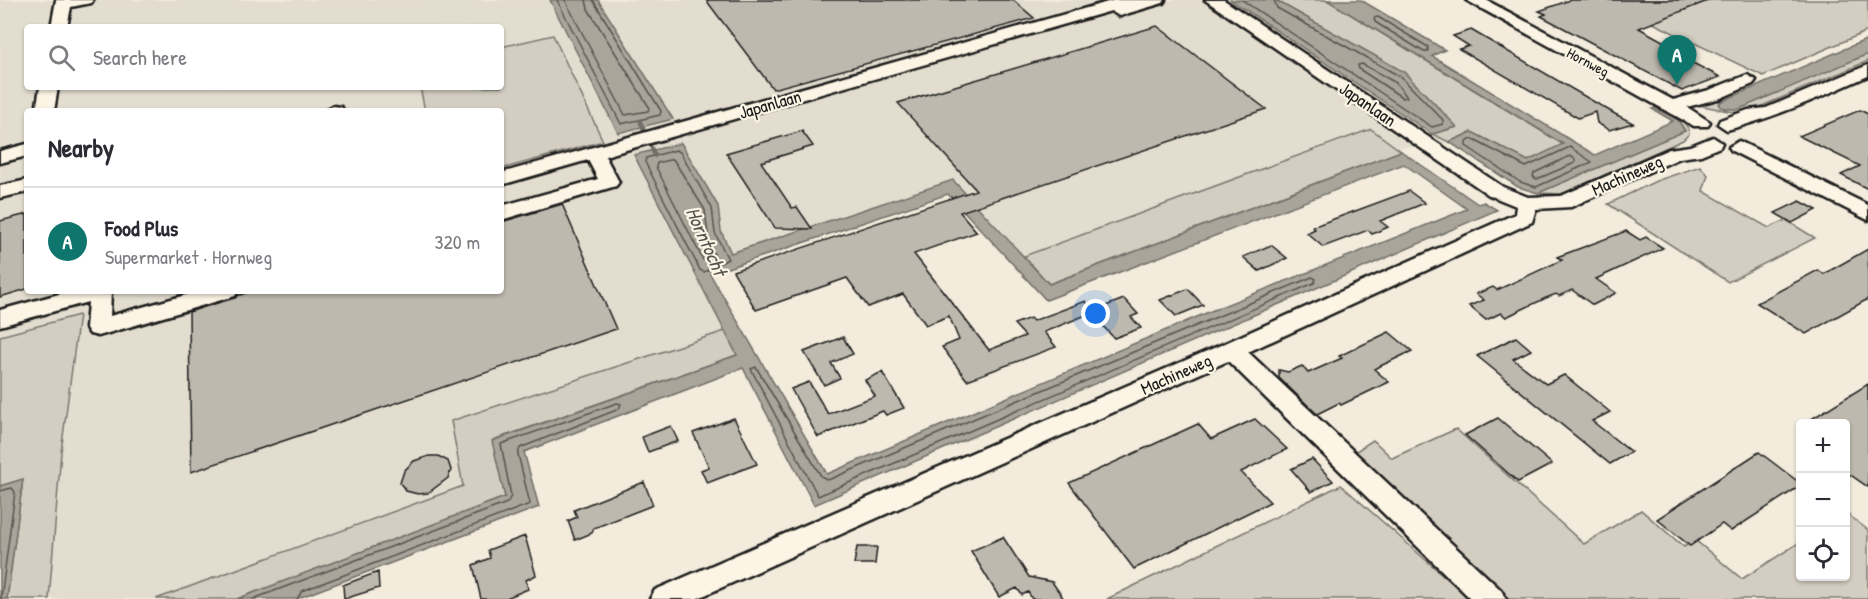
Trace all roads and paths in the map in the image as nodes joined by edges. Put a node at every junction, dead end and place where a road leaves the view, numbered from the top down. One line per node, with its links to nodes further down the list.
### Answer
1 (85, 0): 5 (street)
2 (1157, 0): 6 (street, Japanlaan)
3 (1213, 0): 21 (street, Japanlaan)
4 (1474, 0): 11 (street, Hornweg)
5 (63, 2): 7 (street)
6 (1123, 3): 16 (street, Japanlaan)
7 (59, 24)
8 (1868, 70): 14 (street)
9 (1747, 80): 11 (street)
10 (48, 90): 12 (street)
11 (1671, 106): 13 (street, Hornweg)
12 (46, 108)
13 (1705, 134): 14 (street); 14 (street); 21 (street, Machineweg)
14 (1739, 136): 23 (street)
15 (24, 151): 17 (street)
16 (594, 153): 18 (street, Japanlaan); 22 (street)
17 (0, 157)
18 (504, 178)
19 (24, 187): 20 (street)
20 (0, 192)
21 (1526, 203): 28 (street, Machineweg)
22 (504, 212)
23 (1868, 213)
24 (89, 294): 27 (street)
25 (100, 294): 26 (street)
26 (217, 294)
27 (0, 318)
28 (1231, 350): 29 (street, Machineweg); 30 (street)
29 (665, 599)
30 (1491, 599)

